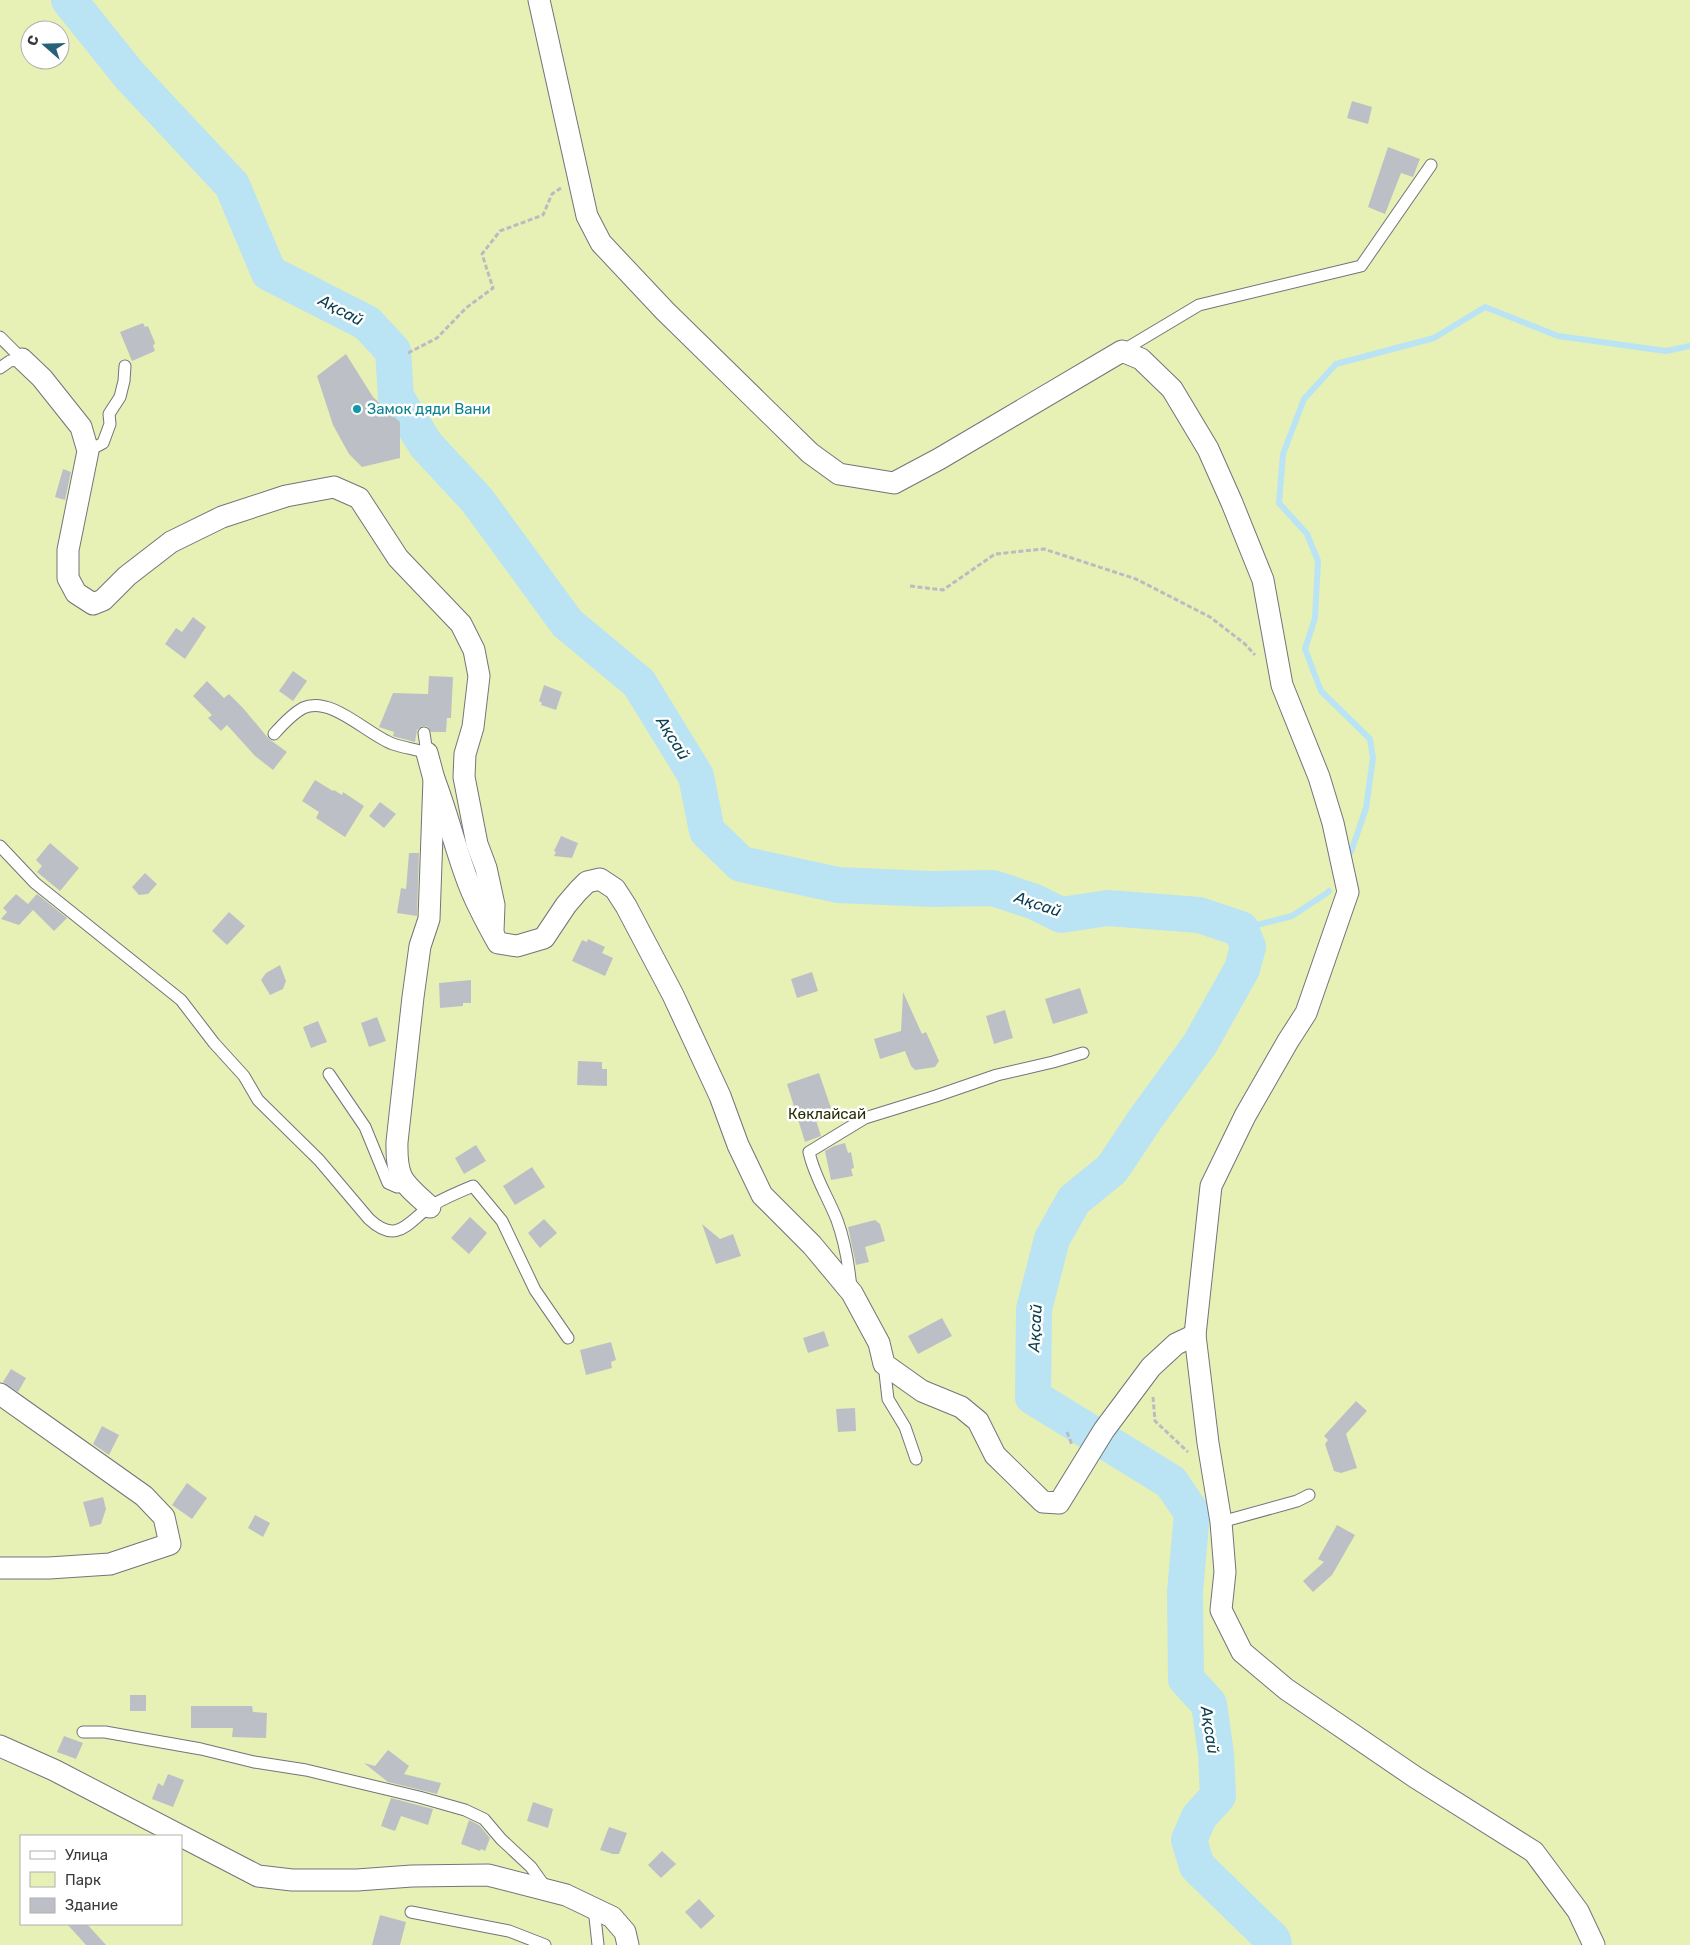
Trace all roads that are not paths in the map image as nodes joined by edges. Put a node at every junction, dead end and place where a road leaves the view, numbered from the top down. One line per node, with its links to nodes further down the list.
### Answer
1 (539, 0): 4 (street)
2 (1431, 165): 4 (lane)
3 (0, 337): 5 (lane)
4 (1122, 351): 19 (street)
5 (22, 359): 7 (lane); 8 (street)
6 (125, 366): 8 (lane)
7 (0, 368)
8 (88, 451): 13 (street)
9 (274, 734): 10 (lane)
10 (425, 743): 11 (street)
11 (434, 780): 13 (street); 16 (street)
12 (0, 846): 17 (lane)
13 (493, 934): 18 (street)
14 (1084, 1053): 18 (lane)
15 (329, 1074): 16 (lane)
16 (407, 1186): 17 (street)
17 (430, 1206): 20 (lane)
18 (852, 1293): 21 (street)
19 (1195, 1336): 21 (street); 25 (street)
20 (568, 1338)
21 (884, 1364): 23 (lane)
22 (0, 1394): 26 (street)
23 (916, 1459)
24 (1309, 1495): 25 (lane)
25 (1221, 1522): 37 (street)
26 (0, 1568)
27 (83, 1732): 31 (lane)
28 (0, 1746): 29 (street)
29 (179, 1835)
30 (182, 1837): 31 (street)
31 (547, 1890): 32 (street)
32 (594, 1908): 35 (lane); 36 (street)
33 (412, 1912): 34 (lane)
34 (545, 1945)
35 (598, 1945)
36 (628, 1945)
37 (1594, 1945)

